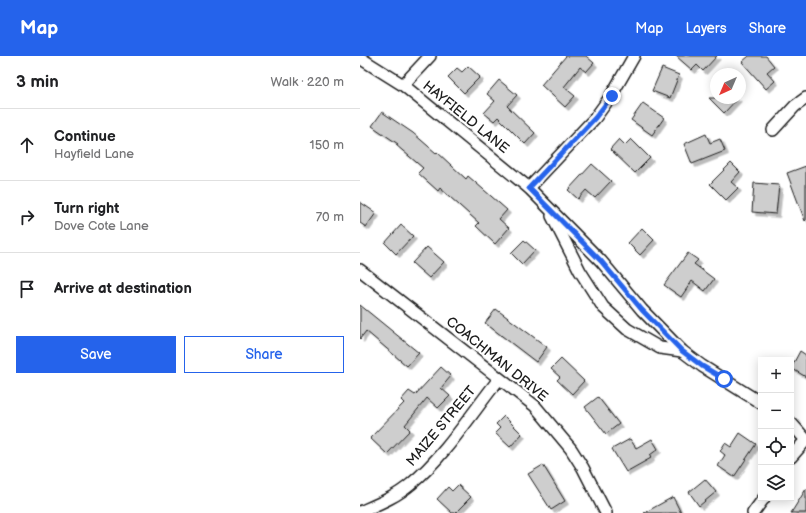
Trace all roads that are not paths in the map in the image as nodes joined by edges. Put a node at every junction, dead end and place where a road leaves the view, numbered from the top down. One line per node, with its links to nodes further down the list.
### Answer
1 (430, 56): 4 (street)
2 (634, 56): 7 (street)
3 (360, 58): 4 (street, HAYFIELD LANE)
4 (404, 85): 7 (street, HAYFIELD LANE)
5 (806, 98): 6 (street)
6 (773, 130)
7 (529, 188): 8 (street, HAYFIELD LANE)
8 (548, 207): 10 (street, HAYFIELD LANE); 10 (street, HAYFIELD LANE)
9 (360, 270): 11 (street, COACHMAN DRIVE)
10 (682, 351): 12 (street, HAYFIELD LANE)
11 (499, 379): 17 (street, MAIZE STREET); 18 (street, COACHMAN DRIVE)
12 (758, 401)
13 (794, 426): 14 (street)
14 (806, 440): 15 (street)
15 (794, 454)
16 (762, 501): 19 (street)
17 (360, 512)
18 (606, 513)
19 (753, 513)

